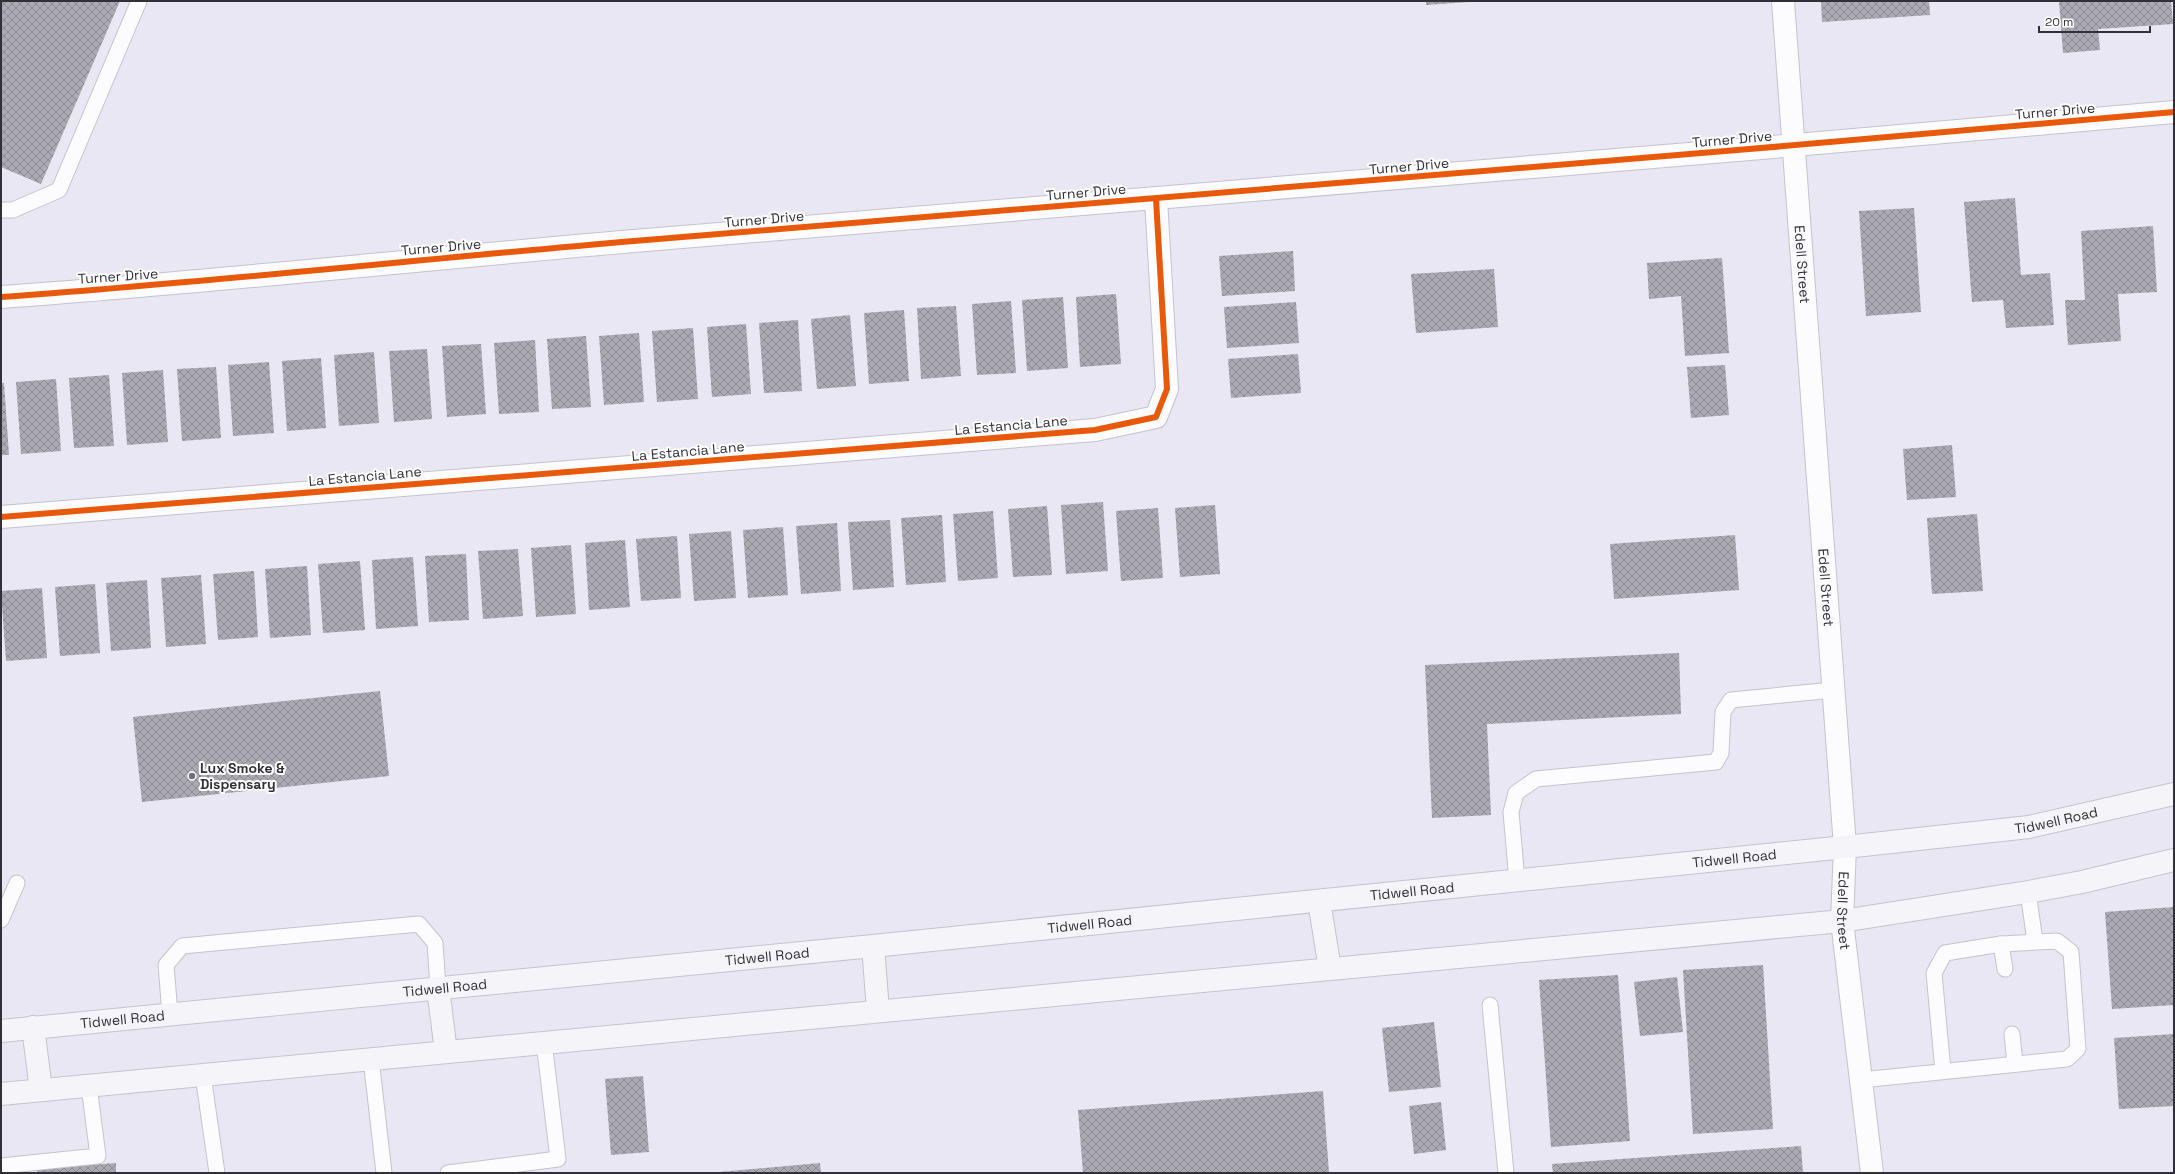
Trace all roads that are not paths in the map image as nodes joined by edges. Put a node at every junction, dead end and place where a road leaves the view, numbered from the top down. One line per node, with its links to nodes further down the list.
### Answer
1 (139, 1): 6 (lane)
2 (1783, 1): 4 (street, Edell Street)
3 (2174, 112): 4 (street, Turner Drive)
4 (1794, 146): 5 (street, Turner Drive); 9 (street, Edell Street)
5 (1156, 199): 7 (street, Turner Drive); 8 (street, La Estancia Lane)
6 (1, 210)
7 (1, 297)
8 (1, 517)
9 (1833, 690): 11 (street, Edell Street); 13 (lane)
10 (2174, 794): 11 (main road, Tidwell Road)
11 (1845, 847): 13 (main road, Tidwell Road); 18 (street, Edell Street)
12 (2174, 860): 15 (main road)
13 (1517, 881): 16 (main road, Tidwell Road)
14 (17, 883): 17 (lane)
15 (2028, 892): 18 (main road); 19 (lane)
16 (1319, 901): 21 (main road, Tidwell Road); 22 (main road)
17 (1, 920)
18 (1842, 921): 22 (main road); 37 (street, Edell Street)
19 (2035, 941): 20 (lane); 34 (lane)
20 (2002, 944): 23 (lane); 35 (lane)
21 (873, 946): 24 (main road, Tidwell Road); 26 (main road)
22 (1330, 969): 26 (main road)
23 (2005, 969)
24 (438, 988): 27 (main road, Tidwell Road); 27 (lane); 32 (main road)
25 (1490, 1005): 45 (lane)
26 (878, 1011): 31 (main road)
27 (170, 1014): 28 (main road, Tidwell Road)
28 (33, 1027): 29 (main road, Tidwell Road); 39 (main road)
29 (1, 1031)
30 (2012, 1034): 34 (lane)
31 (544, 1042): 32 (main road); 44 (lane)
32 (446, 1052): 33 (main road)
33 (371, 1059): 36 (main road); 43 (lane)
34 (2015, 1064): 35 (lane)
35 (1943, 1071): 37 (lane)
36 (203, 1075): 38 (main road); 42 (lane)
37 (1861, 1080): 46 (street, Edell Street)
38 (89, 1086): 39 (main road); 41 (lane)
39 (42, 1090): 40 (main road)
40 (1, 1094)
41 (1, 1166)
42 (217, 1173)
43 (384, 1173)
44 (448, 1173)
45 (1506, 1173)
46 (1872, 1173)

